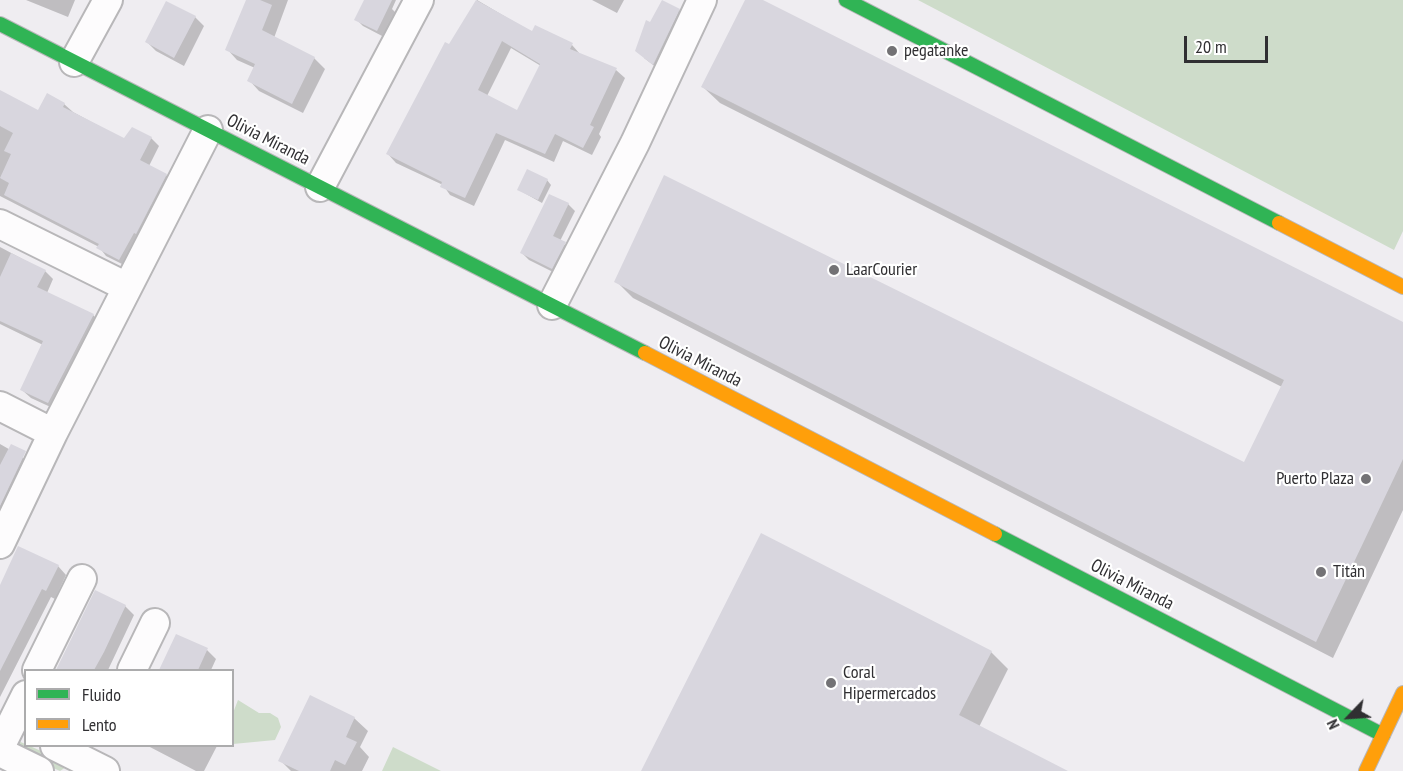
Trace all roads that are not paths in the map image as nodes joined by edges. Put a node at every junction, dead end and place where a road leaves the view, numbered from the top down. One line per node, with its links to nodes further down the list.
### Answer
1 (108, 0): 6 (street)
2 (419, 0): 8 (street)
3 (702, 0): 12 (street)
4 (846, 0): 11 (street)
5 (0, 24): 6 (street, Olivia Miranda)
6 (74, 62): 7 (street, Olivia Miranda)
7 (208, 130): 8 (street, Olivia Miranda); 10 (street)
8 (320, 187): 12 (street, Olivia Miranda)
9 (0, 224): 10 (street)
10 (127, 287): 14 (street)
11 (1403, 287)
12 (552, 305): 23 (street, Olivia Miranda)
13 (0, 406): 14 (street)
14 (53, 433): 15 (street)
15 (0, 544)
16 (82, 579): 18 (street)
17 (155, 623): 19 (street)
18 (37, 669)
19 (132, 669)
20 (1403, 693): 23 (street)
21 (24, 701): 22 (street)
22 (12, 734)
23 (1383, 735): 28 (street)
24 (57, 747): 26 (street)
25 (0, 752): 27 (street)
26 (93, 762)
27 (39, 771)
28 (1366, 771)

